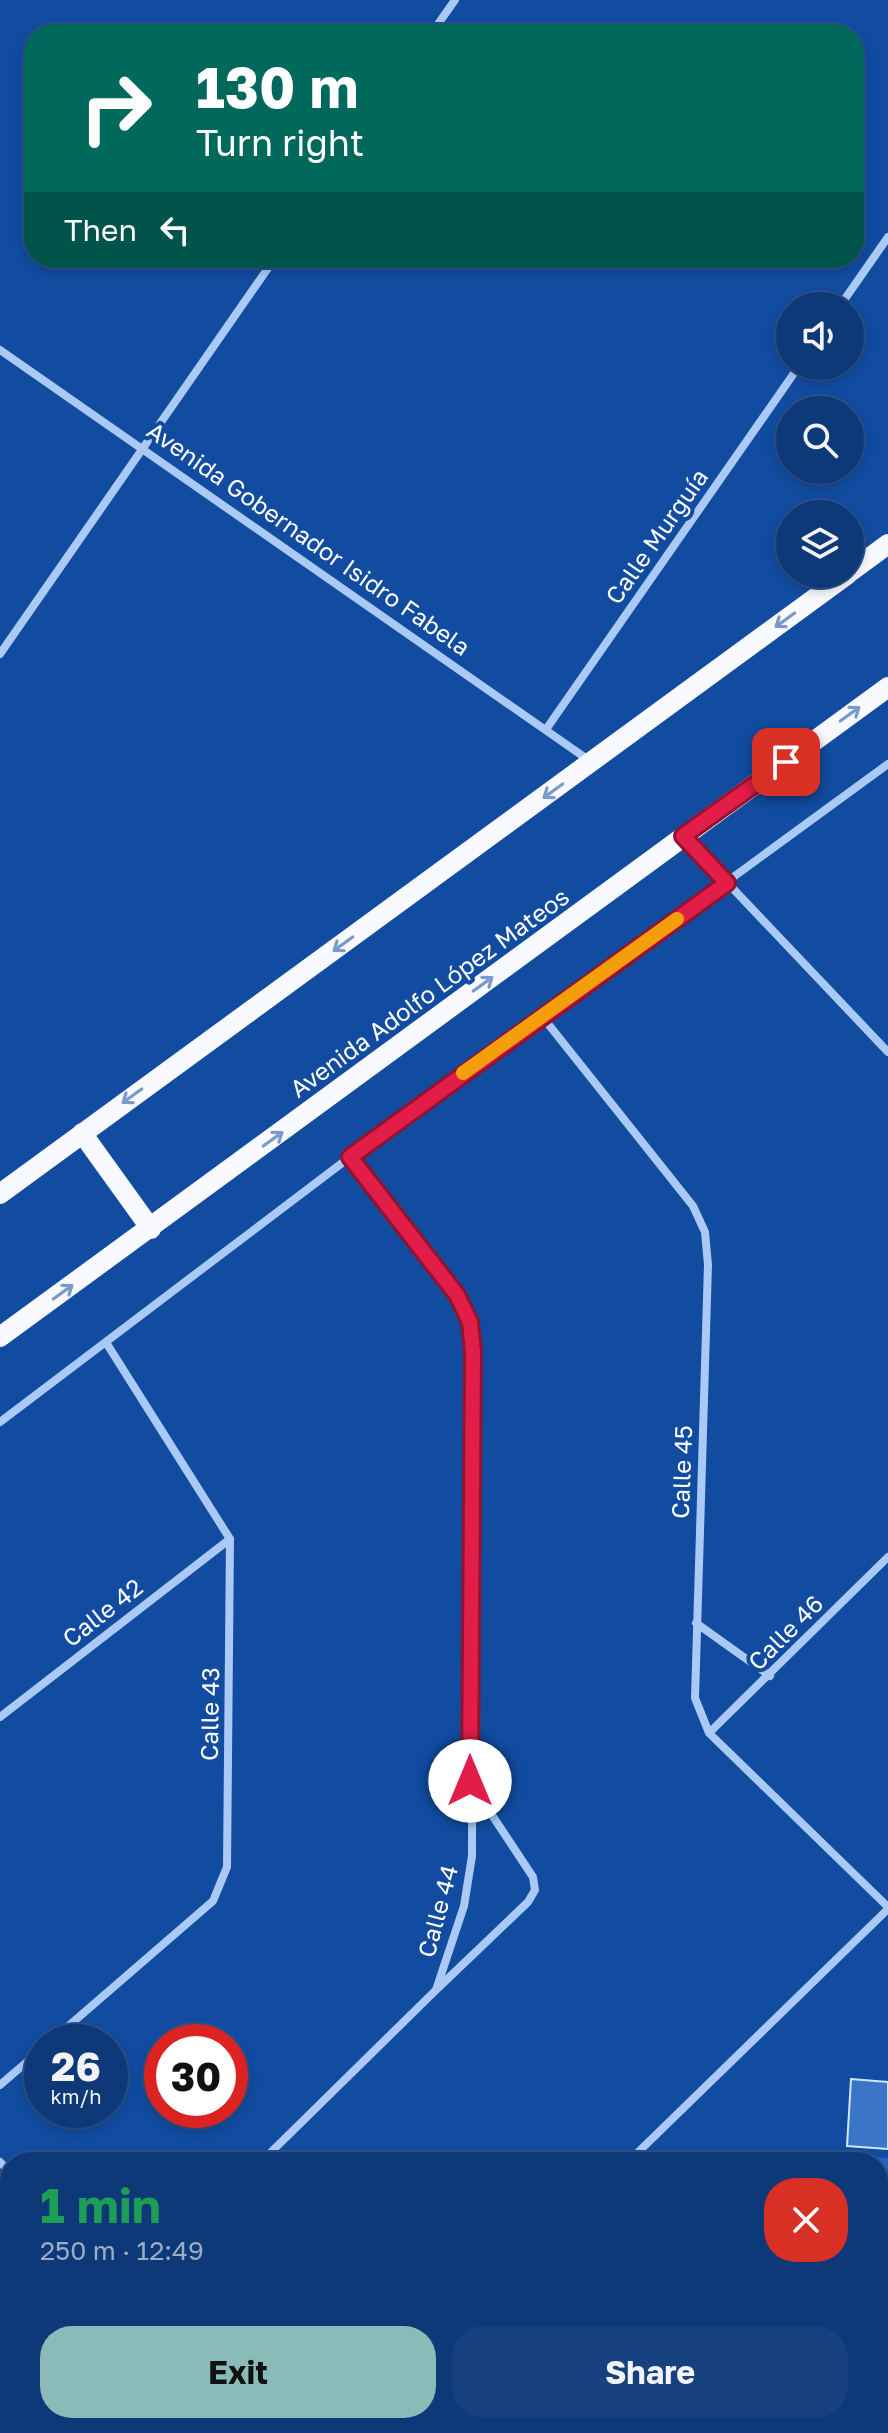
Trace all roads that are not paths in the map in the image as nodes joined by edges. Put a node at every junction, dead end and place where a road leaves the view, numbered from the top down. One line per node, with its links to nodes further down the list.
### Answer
1 (455, 0): 2 (street)
2 (438, 24)
3 (888, 237): 5 (street)
4 (268, 268): 8 (street)
5 (850, 292)
6 (0, 350): 8 (street, Avenida Gobernador Isidro Fabela)
7 (789, 380): 14 (street, Calle Murguía)
8 (143, 446): 12 (street); 14 (street, Avenida Gobernador Isidro Fabela)
9 (888, 544): 10 (main road)
10 (864, 562)
11 (829, 588): 15 (main road, one-way to 15)
12 (0, 654)
13 (888, 687): 17 (main road, Avenida Adolfo López Mateos, one-way to 13)
14 (547, 728): 15 (street, Avenida Gobernador Isidro Fabela)
15 (592, 763): 21 (main road, one-way to 21)
16 (888, 764): 18 (street)
17 (683, 836): 18 (street); 24 (main road, Avenida Adolfo López Mateos, one-way to 17)
18 (727, 883): 19 (street); 20 (street)
19 (541, 1015): 22 (street); 30 (street, Calle 45)
20 (888, 1052)
21 (82, 1133): 23 (main road); 24 (main road)
22 (350, 1157): 26 (street); 34 (street, Calle 44)
23 (0, 1194)
24 (151, 1229): 25 (main road, Avenida Adolfo López Mateos, one-way to 24)
25 (0, 1337)
26 (107, 1344): 27 (street); 28 (street)
27 (0, 1422)
28 (230, 1539): 32 (street, Calle 42); 37 (street, Calle 43)
29 (888, 1557): 31 (street, Calle 46)
30 (696, 1623): 31 (street); 33 (street, Calle 45)
31 (770, 1676): 33 (street, Calle 46)
32 (0, 1717)
33 (709, 1733): 35 (street, Calle 45)
34 (470, 1781): 36 (street, Calle 44); 36 (street)
35 (888, 1908): 41 (street)
36 (436, 1990): 40 (street, Calle 44)
37 (71, 2024)
38 (24, 2064): 39 (street)
39 (0, 2085)
40 (271, 2152)
41 (638, 2152)

